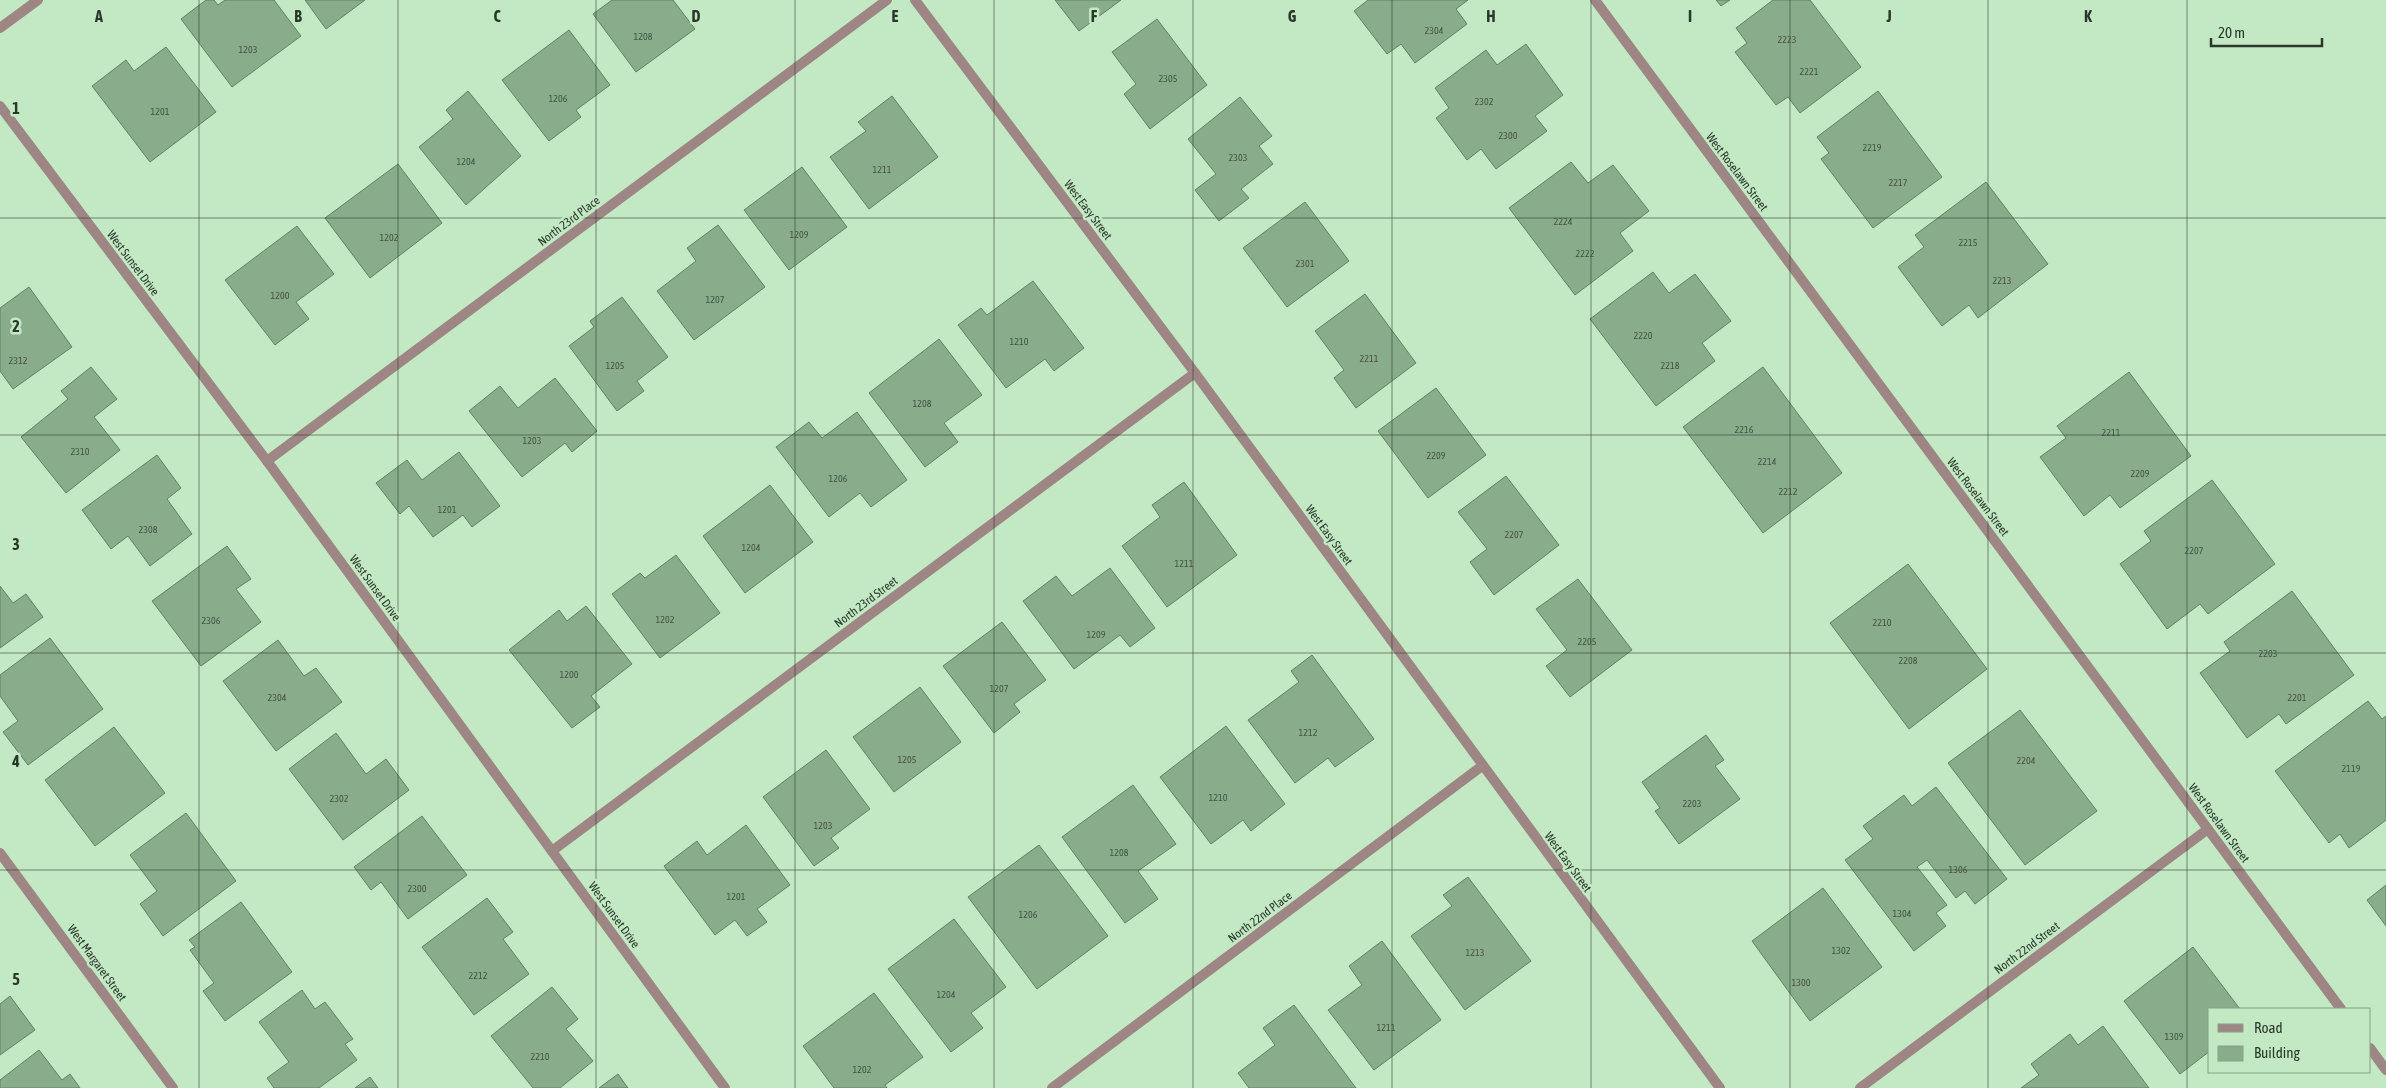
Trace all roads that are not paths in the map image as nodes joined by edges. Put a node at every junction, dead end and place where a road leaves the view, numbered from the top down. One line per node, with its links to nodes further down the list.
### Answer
1 (38, 0): 5 (street)
2 (886, 0): 8 (street, North 23rd Place)
3 (915, 0): 7 (street, West Easy Street)
4 (1594, 0): 10 (street, West Roselawn Street)
5 (0, 28)
6 (0, 106): 8 (street, West Sunset Drive)
7 (1196, 373): 9 (street, West Easy Street); 11 (street, North 23rd Street)
8 (267, 461): 11 (street, West Sunset Drive)
9 (1482, 766): 18 (street, North 22nd Place); 19 (street, West Easy Street)
10 (2208, 829): 13 (street, West Roselawn Street); 20 (street, North 22nd Street)
11 (552, 851): 17 (street, West Sunset Drive)
12 (0, 853): 16 (street, West Margaret Street)
13 (2340, 1008)
14 (2371, 1049): 15 (street)
15 (2386, 1070)
16 (173, 1088)
17 (725, 1088)
18 (1052, 1088)
19 (1720, 1088)
20 (1860, 1088)

